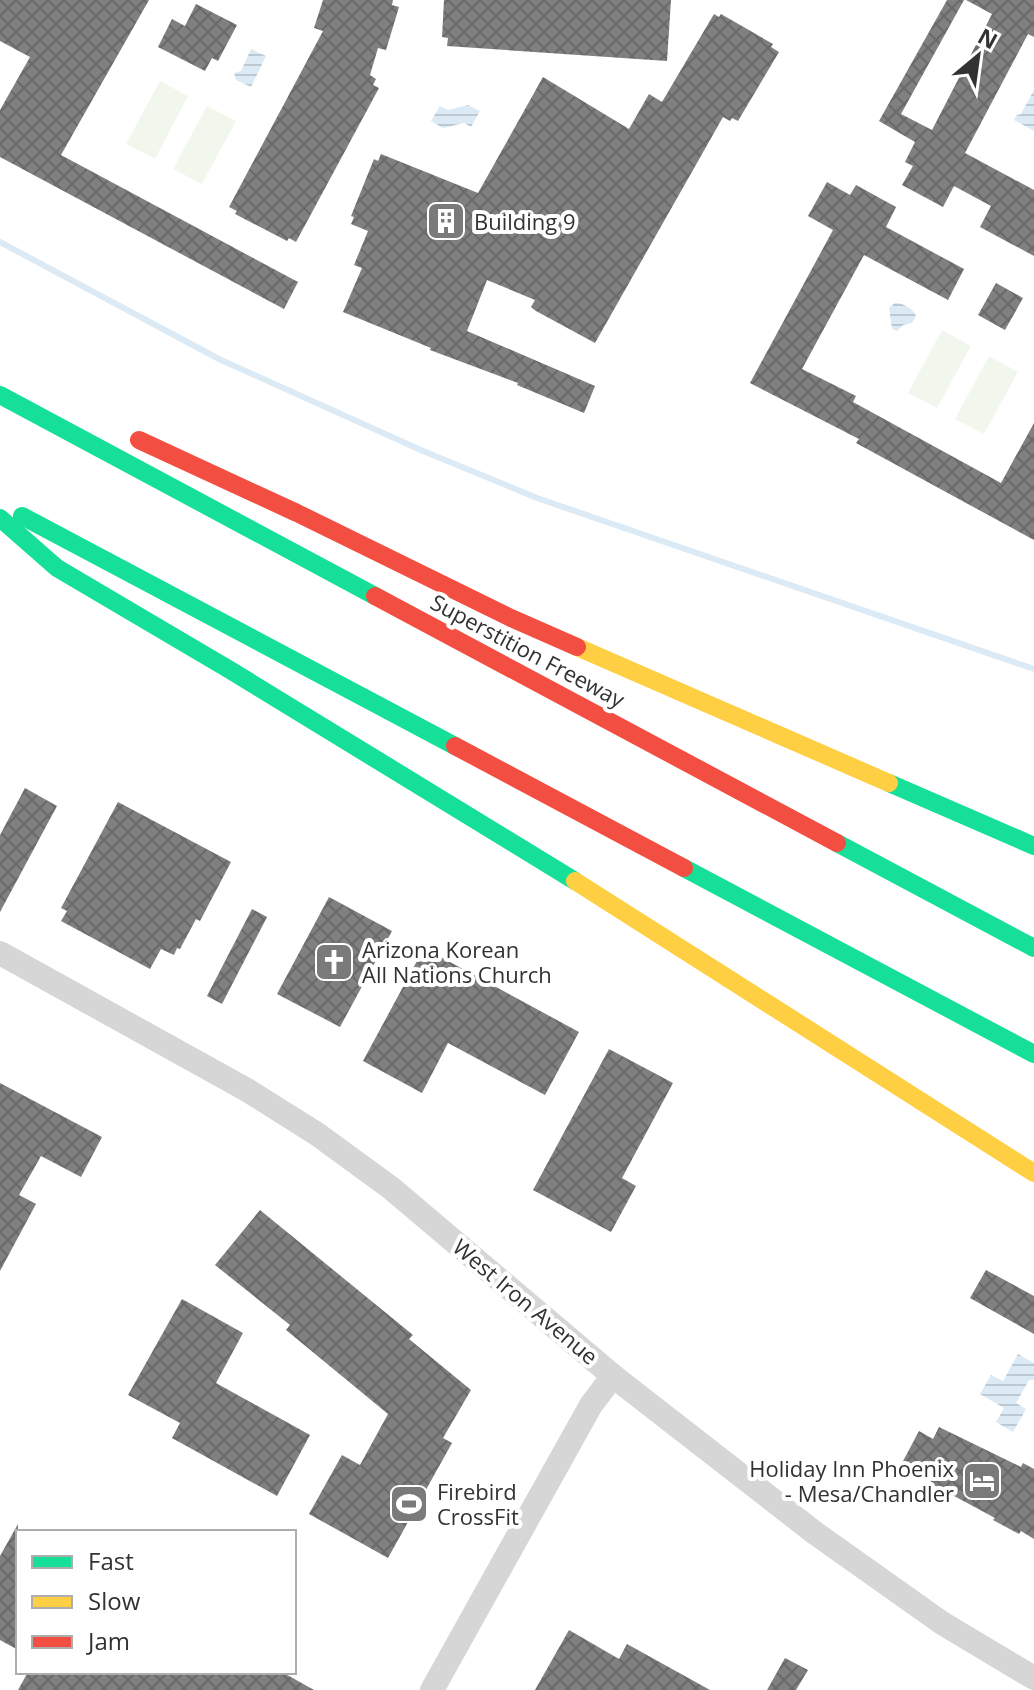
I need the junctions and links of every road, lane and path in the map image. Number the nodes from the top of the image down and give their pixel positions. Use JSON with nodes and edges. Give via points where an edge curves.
{"nodes":[{"id":1,"x":0,"y":395,"type":"edge"},
{"id":2,"x":127,"y":434,"type":"dead end"},
{"id":3,"x":0,"y":504,"type":"edge"},
{"id":4,"x":0,"y":518,"type":"edge"},
{"id":5,"x":1034,"y":846,"type":"edge"},
{"id":6,"x":1034,"y":948,"type":"edge"},
{"id":7,"x":0,"y":953,"type":"edge"},
{"id":8,"x":1034,"y":1054,"type":"edge"},
{"id":9,"x":1034,"y":1173,"type":"edge"},
{"id":10,"x":613,"y":1376,"type":"junction"},
{"id":11,"x":1034,"y":1678,"type":"edge"},
{"id":12,"x":432,"y":1690,"type":"edge"}],
"edges":[{"from":1,"to":6,"type":"highway","name":"Superstition Freeway"},
{"from":2,"to":5,"type":"highway","via":[[511,618]]},
{"from":3,"to":8,"type":"highway"},
{"from":4,"to":9,"type":"highway","via":[[57,568],[653,928]]},
{"from":7,"to":10,"type":"street","name":"West Iron Avenue","via":[[317,1134],[403,1197]]},
{"from":10,"to":11,"type":"street","name":"West Iron Avenue","via":[[900,1594]]},
{"from":10,"to":12,"type":"street","via":[[591,1405]]}]}
